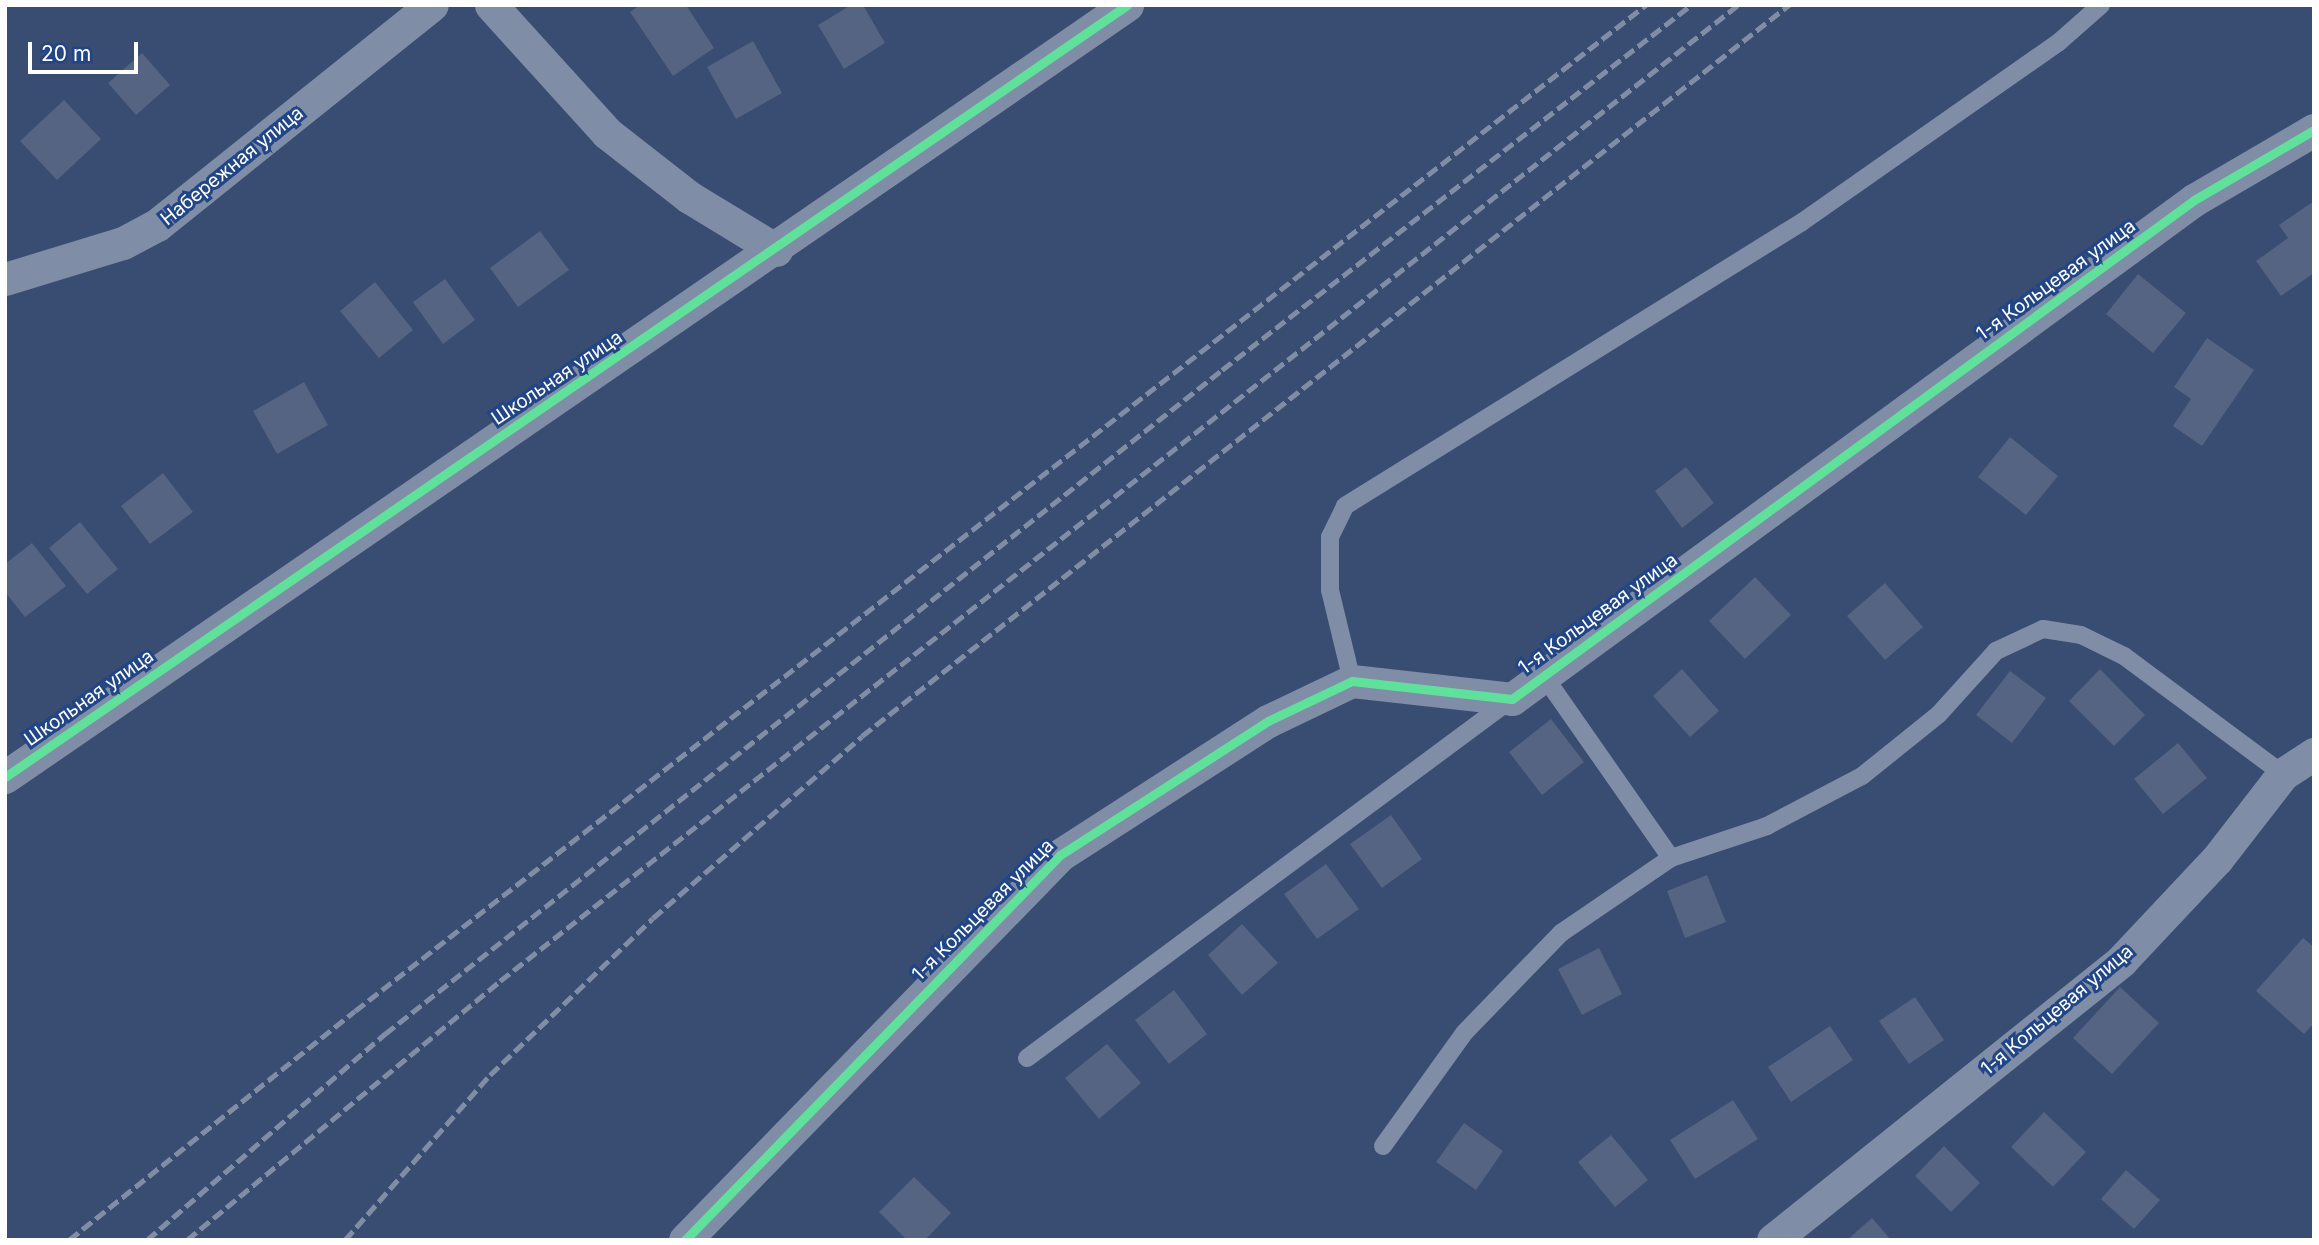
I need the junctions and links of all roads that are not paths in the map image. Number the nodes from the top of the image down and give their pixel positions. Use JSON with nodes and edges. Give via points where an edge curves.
{"nodes":[{"id":1,"x":432,"y":5,"type":"edge"},
{"id":2,"x":491,"y":5,"type":"edge"},
{"id":3,"x":1127,"y":5,"type":"edge"},
{"id":4,"x":2101,"y":5,"type":"edge"},
{"id":5,"x":2314,"y":130,"type":"edge"},
{"id":6,"x":776,"y":250,"type":"junction"},
{"id":7,"x":5,"y":279,"type":"edge"},
{"id":8,"x":1544,"y":676,"type":"junction"},
{"id":9,"x":1352,"y":681,"type":"junction"},
{"id":10,"x":1512,"y":699,"type":"junction"},
{"id":11,"x":2314,"y":754,"type":"edge"},
{"id":12,"x":2283,"y":774,"type":"junction"},
{"id":13,"x":5,"y":777,"type":"edge"},
{"id":14,"x":1671,"y":858,"type":"junction"},
{"id":15,"x":1027,"y":1058,"type":"dead end"},
{"id":16,"x":1383,"y":1146,"type":"dead end"},
{"id":17,"x":685,"y":1240,"type":"edge"},
{"id":18,"x":1773,"y":1240,"type":"edge"}],
"edges":[{"from":1,"to":7,"type":"street","name":"Набережная улица","via":[[157,225],[122,243]]},
{"from":2,"to":6,"type":"street","via":[[607,133],[689,197]]},
{"from":3,"to":6,"type":"street","name":"Школьная улица"},
{"from":4,"to":9,"type":"lane","via":[[2059,42],[1802,222],[1345,506],[1330,537],[1330,590]]},
{"from":5,"to":8,"type":"street","name":"1-я Кольцевая улица","via":[[2194,200]]},
{"from":6,"to":13,"type":"street","name":"Школьная улица"},
{"from":8,"to":10,"type":"street","name":"1-я Кольцевая улица"},
{"from":8,"to":14,"type":"lane"},
{"from":9,"to":10,"type":"street","name":"1-я Кольцевая улица"},
{"from":9,"to":17,"type":"street","name":"1-я Кольцевая улица","via":[[1269,721],[1060,855]]},
{"from":10,"to":15,"type":"lane"},
{"from":11,"to":12,"type":"street","name":"1-я Кольцевая улица"},
{"from":12,"to":14,"type":"lane","via":[[2124,656],[2081,635],[2043,629],[1996,651],[1939,714],[1862,776],[1767,826]]},
{"from":12,"to":18,"type":"street","name":"1-я Кольцевая улица","via":[[2217,859],[2122,960]]},
{"from":14,"to":16,"type":"lane","via":[[1561,933],[1465,1032]]}]}
